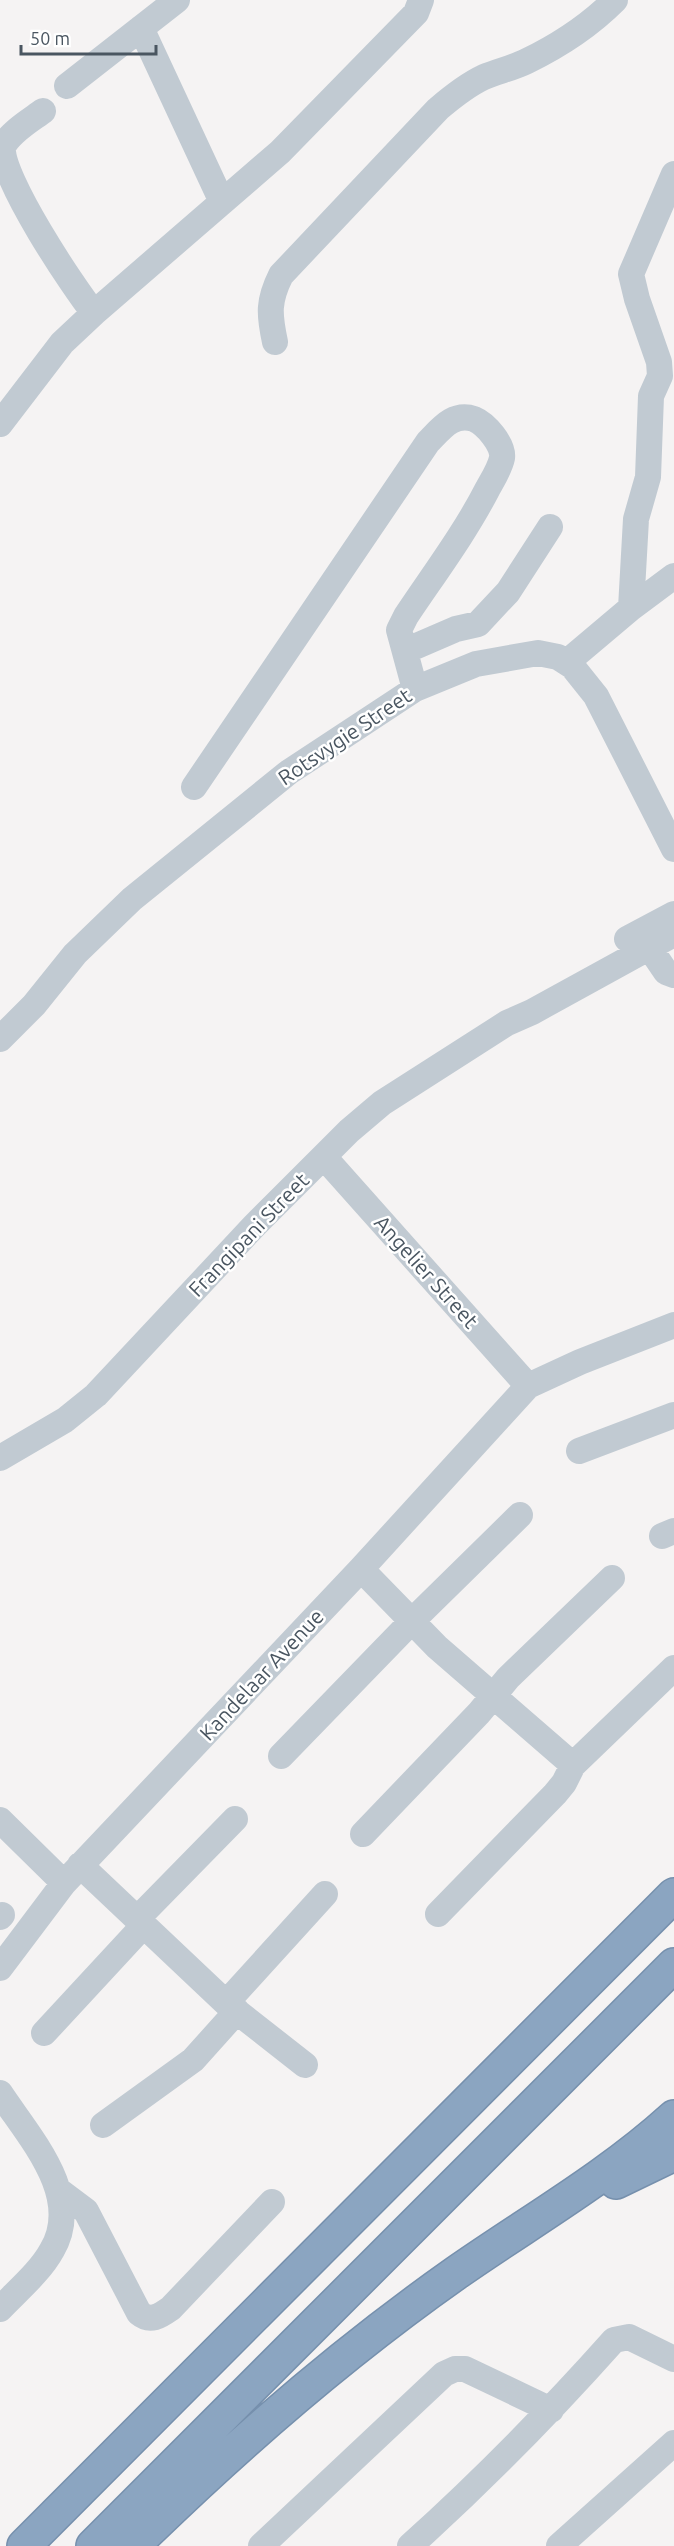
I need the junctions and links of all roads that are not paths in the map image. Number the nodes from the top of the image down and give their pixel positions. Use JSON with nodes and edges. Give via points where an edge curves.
{"nodes":[{"id":1,"x":177,"y":0,"type":"edge"},
{"id":2,"x":422,"y":0,"type":"edge"},
{"id":3,"x":615,"y":0,"type":"edge"},
{"id":4,"x":141,"y":28,"type":"junction"},
{"id":5,"x":67,"y":86,"type":"dead end"},
{"id":6,"x":43,"y":111,"type":"dead end"},
{"id":7,"x":674,"y":174,"type":"edge"},
{"id":8,"x":222,"y":202,"type":"junction"},
{"id":9,"x":94,"y":313,"type":"junction"},
{"id":10,"x":275,"y":342,"type":"dead end"},
{"id":11,"x":0,"y":424,"type":"edge"},
{"id":12,"x":550,"y":527,"type":"dead end"},
{"id":13,"x":674,"y":576,"type":"edge"},
{"id":14,"x":631,"y":608,"type":"junction"},
{"id":15,"x":405,"y":651,"type":"junction"},
{"id":16,"x":567,"y":662,"type":"junction"},
{"id":17,"x":415,"y":689,"type":"junction"},
{"id":18,"x":194,"y":787,"type":"dead end"},
{"id":19,"x":673,"y":845,"type":"edge"},
{"id":20,"x":674,"y":914,"type":"edge"},
{"id":21,"x":674,"y":934,"type":"edge"},
{"id":22,"x":649,"y":947,"type":"junction"},
{"id":23,"x":674,"y":975,"type":"edge"},
{"id":24,"x":507,"y":1023,"type":"junction"},
{"id":25,"x":0,"y":1039,"type":"edge"},
{"id":26,"x":324,"y":1157,"type":"junction"},
{"id":27,"x":674,"y":1326,"type":"edge"},
{"id":28,"x":528,"y":1386,"type":"junction"},
{"id":29,"x":674,"y":1415,"type":"edge"},
{"id":30,"x":579,"y":1451,"type":"dead end"},
{"id":31,"x":0,"y":1458,"type":"edge"},
{"id":32,"x":520,"y":1515,"type":"dead end"},
{"id":33,"x":361,"y":1569,"type":"junction"},
{"id":34,"x":612,"y":1578,"type":"dead end"},
{"id":35,"x":412,"y":1621,"type":"junction"},
{"id":36,"x":674,"y":1668,"type":"edge"},
{"id":37,"x":494,"y":1696,"type":"junction"},
{"id":38,"x":281,"y":1756,"type":"dead end"},
{"id":39,"x":573,"y":1765,"type":"junction"},
{"id":40,"x":235,"y":1819,"type":"dead end"},
{"id":41,"x":0,"y":1820,"type":"edge"},
{"id":42,"x":363,"y":1834,"type":"dead end"},
{"id":43,"x":72,"y":1874,"type":"junction"},
{"id":44,"x":325,"y":1894,"type":"dead end"},
{"id":45,"x":674,"y":1895,"type":"edge"},
{"id":46,"x":438,"y":1914,"type":"dead end"},
{"id":47,"x":140,"y":1922,"type":"junction"},
{"id":48,"x":674,"y":1965,"type":"edge"},
{"id":49,"x":0,"y":1968,"type":"edge"},
{"id":50,"x":231,"y":2007,"type":"junction"},
{"id":51,"x":44,"y":2033,"type":"dead end"},
{"id":52,"x":305,"y":2065,"type":"dead end"},
{"id":53,"x":0,"y":2093,"type":"edge"},
{"id":54,"x":674,"y":2117,"type":"edge"},
{"id":55,"x":103,"y":2125,"type":"dead end"},
{"id":56,"x":674,"y":2154,"type":"edge"},
{"id":57,"x":58,"y":2190,"type":"junction"},
{"id":58,"x":272,"y":2202,"type":"dead end"},
{"id":59,"x":518,"y":2232,"type":"junction"},
{"id":60,"x":0,"y":2309,"type":"edge"},
{"id":61,"x":673,"y":2356,"type":"edge"},
{"id":62,"x":552,"y":2410,"type":"junction"},
{"id":63,"x":674,"y":2443,"type":"edge"},
{"id":64,"x":24,"y":2546,"type":"edge"},
{"id":65,"x":93,"y":2546,"type":"edge"},
{"id":66,"x":133,"y":2546,"type":"edge"},
{"id":67,"x":261,"y":2546,"type":"edge"},
{"id":68,"x":410,"y":2546,"type":"edge"},
{"id":69,"x":559,"y":2546,"type":"edge"}],
"edges":[{"from":1,"to":4,"type":"street"},
{"from":2,"to":8,"type":"street","via":[[416,13],[314,119]]},
{"from":3,"to":10,"type":"street","via":[[592,23],[559,45],[482,78],[438,109],[281,275],[271,295]]},
{"from":4,"to":5,"type":"street"},
{"from":4,"to":8,"type":"street"},
{"from":6,"to":9,"type":"street","via":[[10,137],[3,148],[2,168],[25,216]]},
{"from":7,"to":14,"type":"street","via":[[631,274],[660,376],[651,396],[648,477],[636,519]]},
{"from":8,"to":9,"type":"street"},
{"from":9,"to":11,"type":"street","via":[[47,361]]},
{"from":12,"to":15,"type":"street","via":[[508,592],[478,624]]},
{"from":13,"to":14,"type":"street"},
{"from":14,"to":16,"type":"street"},
{"from":15,"to":17,"type":"street"},
{"from":15,"to":18,"type":"street","via":[[399,630],[406,616],[478,508],[502,458],[501,447],[475,419],[456,417],[428,442]]},
{"from":16,"to":17,"type":"street","name":"Rotsvygie Street","via":[[538,653],[517,656],[476,664]]},
{"from":16,"to":19,"type":"street","name":"Rotsvygie Street","via":[[596,696]]},
{"from":17,"to":25,"type":"street","name":"Rotsvygie Street","via":[[289,772],[132,899],[75,954]]},
{"from":20,"to":24,"type":"street","name":"Frangipani Street","via":[[568,973]]},
{"from":21,"to":22,"type":"street","name":"Frangipani Street"},
{"from":22,"to":23,"type":"street","via":[[666,972]]},
{"from":22,"to":24,"type":"street","name":"Frangipani Street"},
{"from":24,"to":26,"type":"street","name":"Frangipani Street","via":[[390,1097]]},
{"from":26,"to":28,"type":"street","name":"Angelier Street"},
{"from":26,"to":31,"type":"street","name":"Frangipani Street","via":[[96,1395],[65,1420]]},
{"from":27,"to":28,"type":"street"},
{"from":28,"to":33,"type":"street","name":"Kandelaar Avenue"},
{"from":29,"to":30,"type":"street"},
{"from":32,"to":35,"type":"street"},
{"from":33,"to":35,"type":"street"},
{"from":33,"to":43,"type":"street","name":"Kandelaar Avenue"},
{"from":34,"to":37,"type":"street"},
{"from":35,"to":37,"type":"street"},
{"from":35,"to":38,"type":"street"},
{"from":36,"to":39,"type":"street"},
{"from":37,"to":39,"type":"street"},
{"from":37,"to":42,"type":"street"},
{"from":39,"to":46,"type":"street","via":[[555,1794]]},
{"from":40,"to":47,"type":"street"},
{"from":41,"to":43,"type":"street"},
{"from":43,"to":47,"type":"street"},
{"from":43,"to":49,"type":"street","name":"Kandelaar Avenue"},
{"from":44,"to":50,"type":"street"},
{"from":45,"to":64,"type":"highway"},
{"from":47,"to":50,"type":"street"},
{"from":47,"to":51,"type":"street"},
{"from":48,"to":65,"type":"highway"},
{"from":50,"to":52,"type":"street"},
{"from":50,"to":55,"type":"street","via":[[193,2060]]},
{"from":53,"to":57,"type":"street","via":[[38,2149]]},
{"from":54,"to":59,"type":"highway","via":[[632,2152]]},
{"from":56,"to":59,"type":"highway"},
{"from":57,"to":58,"type":"street","via":[[86,2211],[145,2318],[171,2308]]},
{"from":57,"to":60,"type":"street","via":[[63,2219],[59,2238],[51,2253]]},
{"from":59,"to":66,"type":"highway","via":[[381,2328],[208,2475]]},
{"from":61,"to":62,"type":"street","via":[[629,2337],[614,2340]]},
{"from":62,"to":67,"type":"street","via":[[465,2369],[444,2374]]},
{"from":62,"to":68,"type":"street"},
{"from":63,"to":69,"type":"street"}]}
